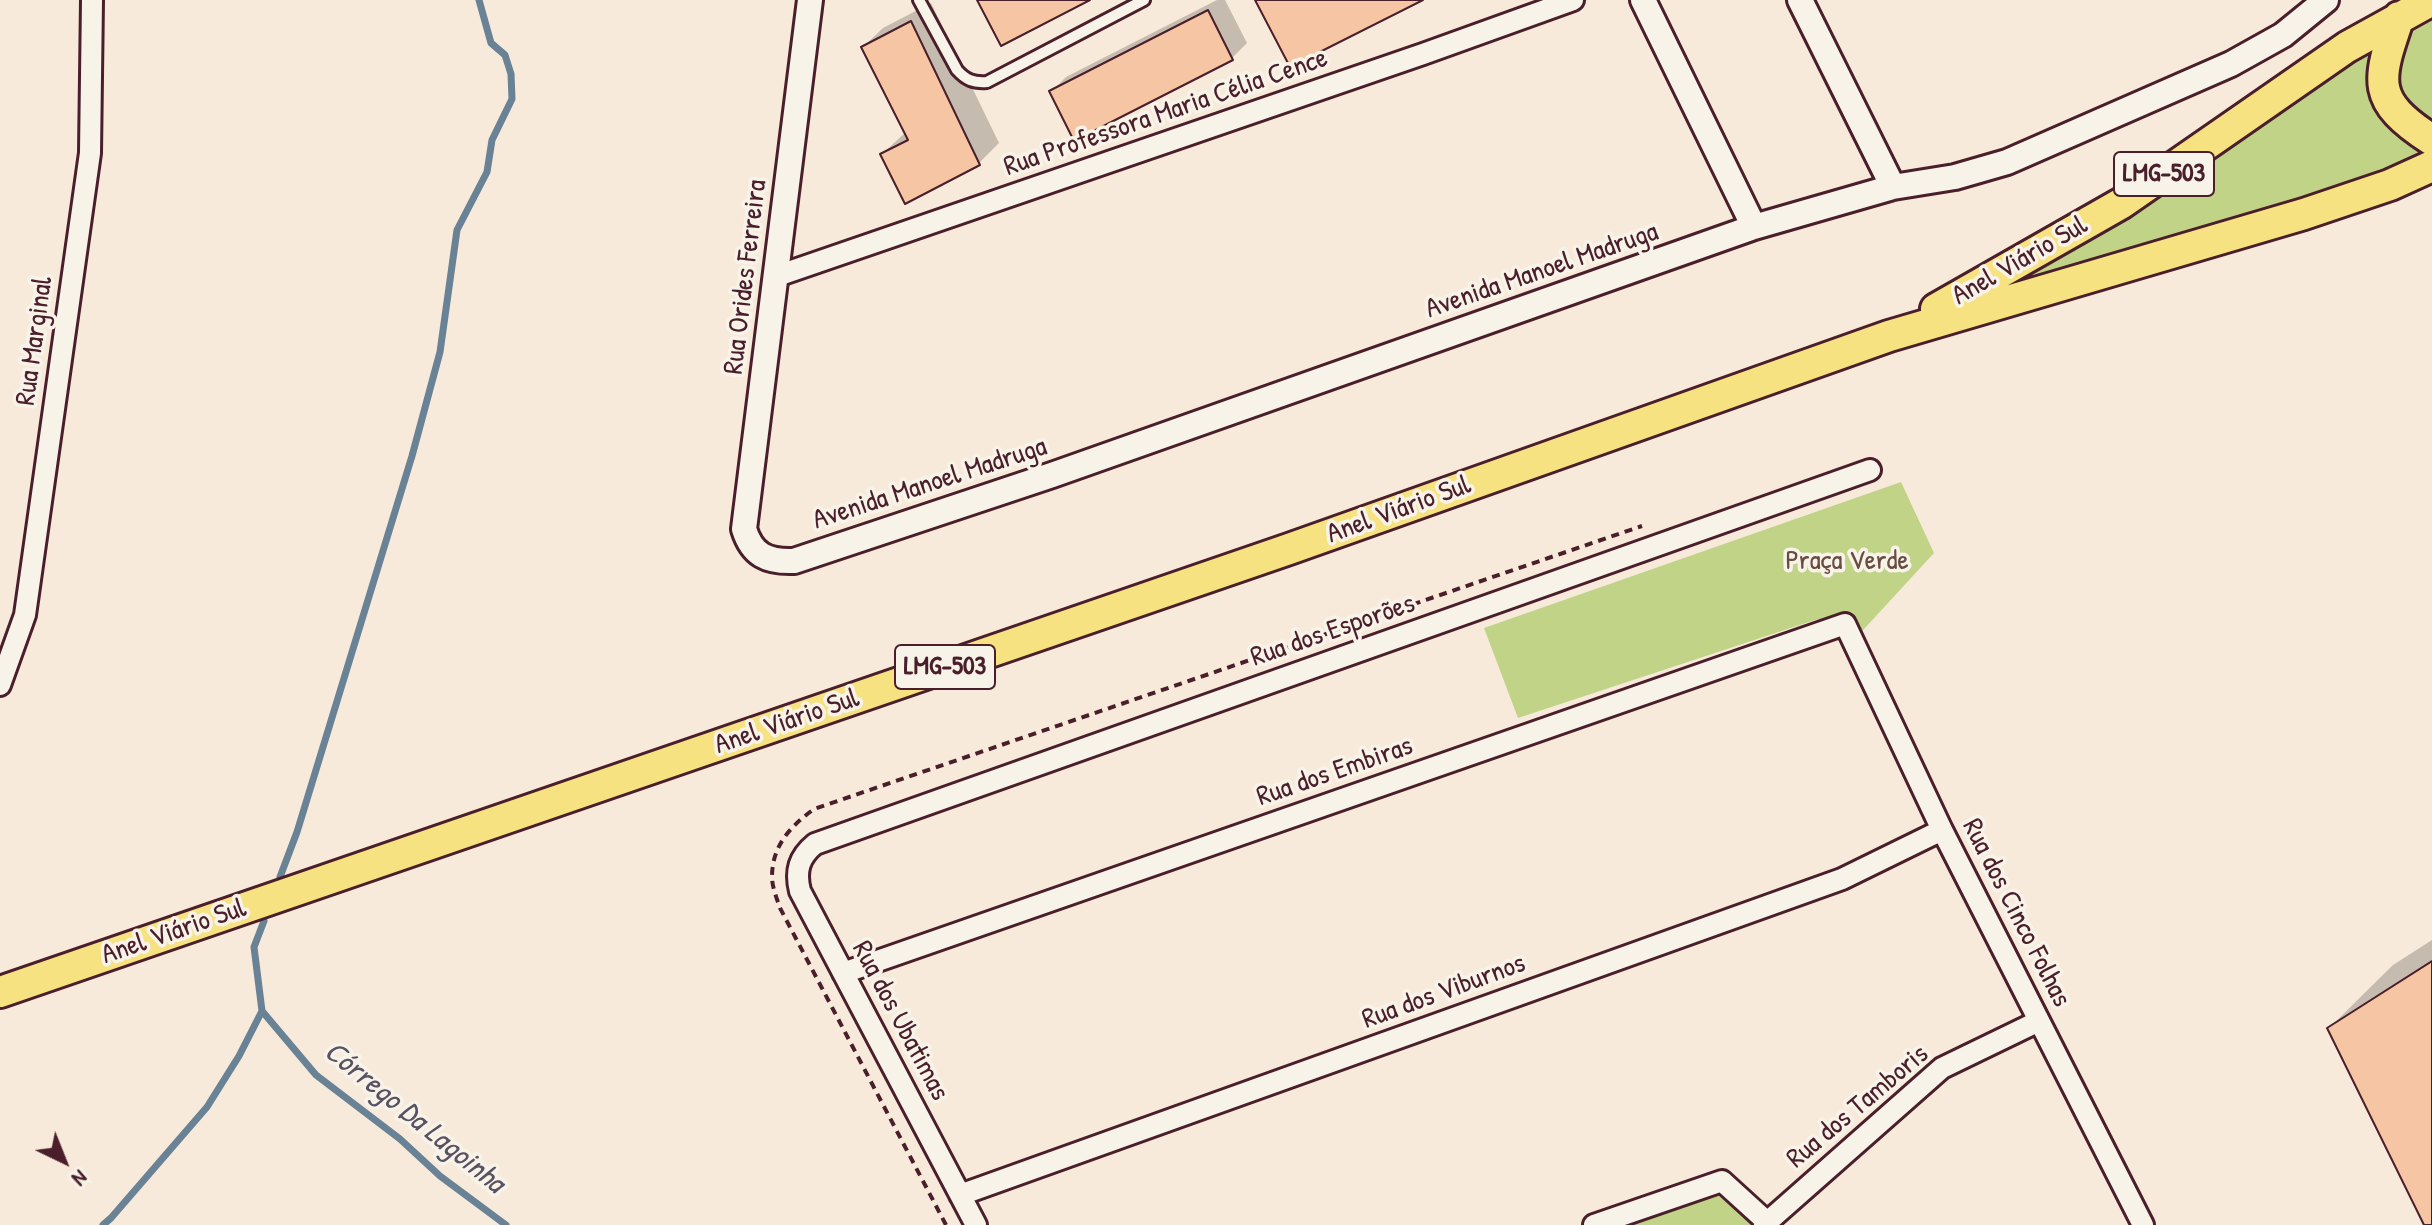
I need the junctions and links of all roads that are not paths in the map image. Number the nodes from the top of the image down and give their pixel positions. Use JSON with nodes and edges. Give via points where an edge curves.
{"nodes":[{"id":1,"x":92,"y":0,"type":"edge"},
{"id":2,"x":810,"y":0,"type":"edge"},
{"id":3,"x":919,"y":0,"type":"edge"},
{"id":4,"x":1144,"y":0,"type":"edge"},
{"id":5,"x":1573,"y":0,"type":"edge"},
{"id":6,"x":1643,"y":0,"type":"edge"},
{"id":7,"x":1800,"y":0,"type":"edge"},
{"id":8,"x":2326,"y":0,"type":"edge"},
{"id":9,"x":2432,"y":0,"type":"edge"},
{"id":10,"x":2399,"y":17,"type":"junction"},
{"id":11,"x":2432,"y":140,"type":"edge"},
{"id":12,"x":2432,"y":166,"type":"edge"},
{"id":13,"x":1893,"y":187,"type":"junction"},
{"id":14,"x":1754,"y":227,"type":"junction"},
{"id":15,"x":777,"y":276,"type":"junction"},
{"id":16,"x":1889,"y":336,"type":"junction"},
{"id":17,"x":1870,"y":470,"type":"dead end"},
{"id":18,"x":761,"y":555,"type":"joint"},
{"id":19,"x":1845,"y":624,"type":"joint"},
{"id":20,"x":0,"y":685,"type":"edge"},
{"id":21,"x":1942,"y":830,"type":"junction"},
{"id":22,"x":815,"y":844,"type":"joint"},
{"id":23,"x":843,"y":973,"type":"junction"},
{"id":24,"x":0,"y":992,"type":"edge"},
{"id":25,"x":2039,"y":1021,"type":"junction"},
{"id":26,"x":960,"y":1195,"type":"junction"},
{"id":27,"x":1766,"y":1224,"type":"edge"},
{"id":28,"x":976,"y":1225,"type":"edge"},
{"id":29,"x":1594,"y":1225,"type":"edge"},
{"id":30,"x":2143,"y":1225,"type":"edge"}],
"edges":[{"from":1,"to":20,"type":"street","name":"Rua Marginal","via":[[90,153],[25,615]]},
{"from":2,"to":15,"type":"street","name":"Rua Orides Ferreira"},
{"from":3,"to":4,"type":"lane","via":[[957,70],[975,83],[987,82]]},
{"from":5,"to":15,"type":"street","name":"Rua Professora Maria Célia Cence"},
{"from":6,"to":14,"type":"street"},
{"from":7,"to":13,"type":"street"},
{"from":8,"to":13,"type":"street","name":"Avenida Manoel Madruga","via":[[2283,35],[2231,64],[2021,156],[1955,177]]},
{"from":9,"to":10,"type":"main road","name":"Anel Viário Sul","number":"LMG-503"},
{"from":10,"to":11,"type":"main road","via":[[2382,82],[2398,115]]},
{"from":10,"to":16,"type":"main road","name":"Anel Viário Sul","number":"LMG-503","via":[[2347,47],[2122,203]]},
{"from":12,"to":16,"type":"main road","name":"Anel Viário Sul","number":"LMG-503","via":[[2304,214]]},
{"from":13,"to":14,"type":"street","name":"Avenida Manoel Madruga"},
{"from":14,"to":18,"type":"street","name":"Avenida Manoel Madruga","via":[[794,561]]},
{"from":15,"to":18,"type":"street","name":"Rua Orides Ferreira","via":[[744,529],[749,544]]},
{"from":16,"to":24,"type":"main road","name":"Anel Viário Sul","number":"LMG-503","via":[[1289,549]]},
{"from":17,"to":22,"type":"street","name":"Rua dos Esporões"},
{"from":19,"to":21,"type":"street","name":"Rua dos Cinco Folhas"},
{"from":19,"to":23,"type":"street","name":"Rua dos Embiras"},
{"from":21,"to":25,"type":"street","name":"Rua dos Cinco Folhas"},
{"from":21,"to":26,"type":"street","name":"Rua dos Viburnos","via":[[1842,879]]},
{"from":22,"to":23,"type":"street","name":"Rua dos Ubatimas","via":[[805,852],[797,877],[800,891]]},
{"from":23,"to":26,"type":"street","name":"Rua dos Ubatimas"},
{"from":25,"to":27,"type":"street","name":"Rua dos Tamboris","via":[[1942,1068]]},
{"from":25,"to":30,"type":"street","name":"Rua dos Cinco Folhas"},
{"from":26,"to":28,"type":"street","name":"Rua dos Ubatimas"},
{"from":27,"to":29,"type":"street","via":[[1722,1181]]}]}
